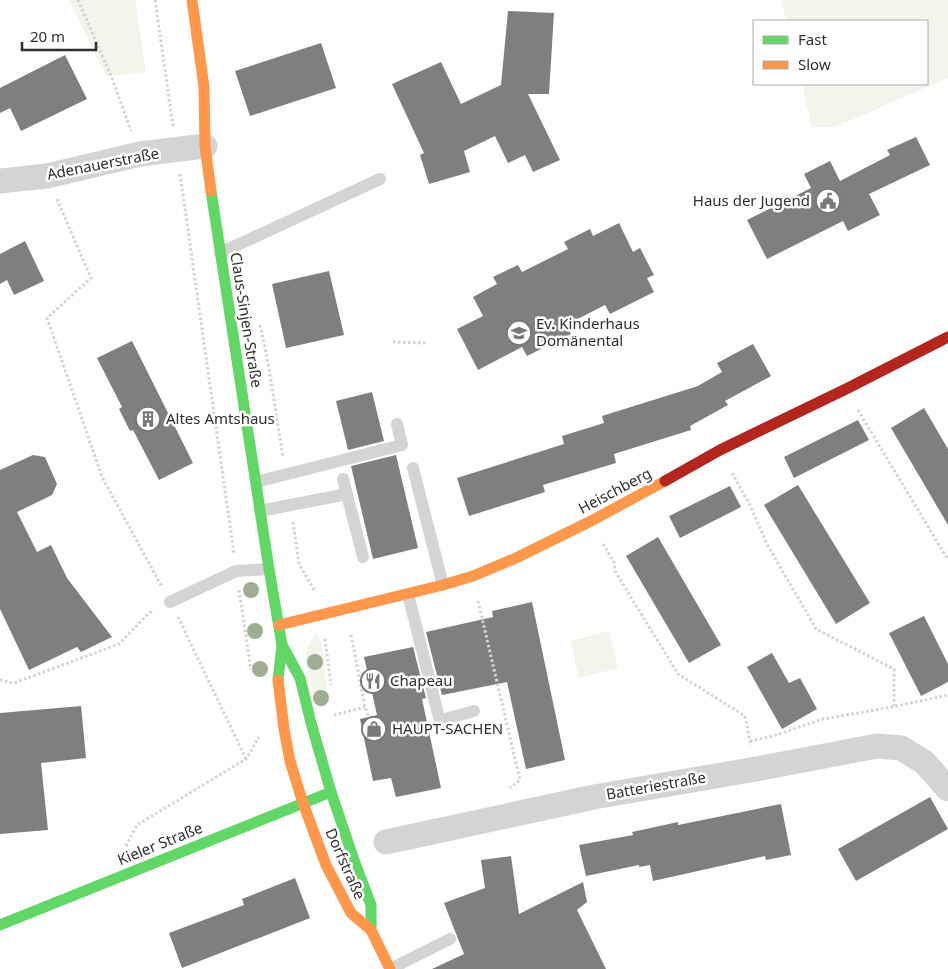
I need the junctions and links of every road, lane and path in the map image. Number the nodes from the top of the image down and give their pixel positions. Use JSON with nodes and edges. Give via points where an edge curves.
{"nodes":[{"id":1,"x":78,"y":0,"type":"edge"},
{"id":2,"x":156,"y":0,"type":"edge"},
{"id":3,"x":192,"y":0,"type":"edge"},
{"id":4,"x":194,"y":108,"type":"dead end"},
{"id":5,"x":205,"y":146,"type":"junction"},
{"id":6,"x":176,"y":150,"type":"junction"},
{"id":7,"x":140,"y":154,"type":"junction"},
{"id":8,"x":47,"y":176,"type":"junction"},
{"id":9,"x":380,"y":179,"type":"dead end"},
{"id":10,"x":0,"y":181,"type":"edge"},
{"id":11,"x":220,"y":253,"type":"junction"},
{"id":12,"x":259,"y":317,"type":"dead end"},
{"id":13,"x":948,"y":337,"type":"edge"},
{"id":14,"x":393,"y":342,"type":"dead end"},
{"id":15,"x":426,"y":342,"type":"dead end"},
{"id":16,"x":846,"y":389,"type":"junction"},
{"id":17,"x":397,"y":424,"type":"dead end"},
{"id":18,"x":720,"y":450,"type":"junction"},
{"id":19,"x":413,"y":468,"type":"dead end"},
{"id":20,"x":286,"y":474,"type":"junction"},
{"id":21,"x":343,"y":479,"type":"dead end"},
{"id":22,"x":256,"y":482,"type":"junction"},
{"id":23,"x":347,"y":494,"type":"junction"},
{"id":24,"x":290,"y":505,"type":"junction"},
{"id":25,"x":260,"y":511,"type":"junction"},
{"id":26,"x":605,"y":547,"type":"dead end"},
{"id":27,"x":362,"y":557,"type":"dead end"},
{"id":28,"x":948,"y":560,"type":"edge"},
{"id":29,"x":269,"y":569,"type":"junction"},
{"id":30,"x":236,"y":571,"type":"junction"},
{"id":31,"x":444,"y":585,"type":"junction"},
{"id":32,"x":408,"y":594,"type":"junction"},
{"id":33,"x":170,"y":602,"type":"junction"},
{"id":34,"x":346,"y":610,"type":"junction"},
{"id":35,"x":322,"y":615,"type":"junction"},
{"id":36,"x":482,"y":618,"type":"dead end"},
{"id":37,"x":278,"y":624,"type":"junction"},
{"id":38,"x":282,"y":645,"type":"junction"},
{"id":39,"x":252,"y":676,"type":"dead end"},
{"id":40,"x":0,"y":680,"type":"edge"},
{"id":41,"x":331,"y":688,"type":"dead end"},
{"id":42,"x":948,"y":695,"type":"edge"},
{"id":43,"x":333,"y":706,"type":"dead end"},
{"id":44,"x":894,"y":706,"type":"junction"},
{"id":45,"x":365,"y":707,"type":"junction"},
{"id":46,"x":474,"y":711,"type":"dead end"},
{"id":47,"x":369,"y":717,"type":"dead end"},
{"id":48,"x":261,"y":734,"type":"dead end"},
{"id":49,"x":749,"y":734,"type":"dead end"},
{"id":50,"x":750,"y":740,"type":"dead end"},
{"id":51,"x":246,"y":759,"type":"junction"},
{"id":52,"x":510,"y":789,"type":"dead end"},
{"id":53,"x":948,"y":789,"type":"edge"},
{"id":54,"x":332,"y":792,"type":"junction"},
{"id":55,"x":303,"y":803,"type":"junction"},
{"id":56,"x":386,"y":842,"type":"dead end"},
{"id":57,"x":108,"y":881,"type":"junction"},
{"id":58,"x":0,"y":925,"type":"edge"},
{"id":59,"x":370,"y":930,"type":"junction"},
{"id":60,"x":450,"y":939,"type":"dead end"},
{"id":61,"x":390,"y":969,"type":"edge"}],
"edges":[{"from":1,"to":7,"type":"path"},
{"from":2,"to":6,"type":"path"},
{"from":3,"to":5,"type":"street","name":"Claus-Sinjen-Straße","via":[[204,87]]},
{"from":4,"to":5,"type":"street","name":"Claus-Sinjen-Straße"},
{"from":5,"to":6,"type":"street","name":"Adenauerstraße"},
{"from":5,"to":11,"type":"street","name":"Claus-Sinjen-Straße"},
{"from":6,"to":7,"type":"street","name":"Adenauerstraße"},
{"from":6,"to":30,"type":"path"},
{"from":7,"to":8,"type":"street","name":"Adenauerstraße"},
{"from":8,"to":10,"type":"street","name":"Adenauerstraße"},
{"from":8,"to":33,"type":"path","via":[[91,278],[47,318],[102,477]]},
{"from":9,"to":11,"type":"lane"},
{"from":11,"to":22,"type":"street","name":"Claus-Sinjen-Straße"},
{"from":12,"to":20,"type":"path"},
{"from":13,"to":16,"type":"street","name":"Heischberg"},
{"from":14,"to":15,"type":"path"},
{"from":16,"to":18,"type":"street","name":"Heischberg"},
{"from":16,"to":28,"type":"path"},
{"from":17,"to":20,"type":"lane","via":[[402,445]]},
{"from":18,"to":31,"type":"street","name":"Heischberg","via":[[559,537],[473,576]]},
{"from":18,"to":44,"type":"path","via":[[767,544],[816,629],[894,669]]},
{"from":19,"to":31,"type":"lane"},
{"from":20,"to":22,"type":"lane"},
{"from":21,"to":23,"type":"lane"},
{"from":22,"to":25,"type":"street","name":"Claus-Sinjen-Straße"},
{"from":23,"to":24,"type":"lane"},
{"from":23,"to":27,"type":"lane"},
{"from":24,"to":25,"type":"lane"},
{"from":24,"to":35,"type":"path","via":[[299,564],[318,596]]},
{"from":25,"to":29,"type":"street","name":"Claus-Sinjen-Straße"},
{"from":26,"to":49,"type":"path","via":[[614,562],[615,571],[678,674],[745,716]]},
{"from":29,"to":30,"type":"lane"},
{"from":29,"to":37,"type":"street","name":"Claus-Sinjen-Straße"},
{"from":30,"to":33,"type":"lane"},
{"from":30,"to":39,"type":"path"},
{"from":31,"to":32,"type":"street","name":"Heischberg"},
{"from":32,"to":34,"type":"street","name":"Heischberg"},
{"from":32,"to":46,"type":"lane","via":[[439,718],[442,720]]},
{"from":33,"to":40,"type":"path","via":[[149,613],[119,644],[14,683]]},
{"from":33,"to":51,"type":"path"},
{"from":34,"to":35,"type":"street","name":"Heischberg"},
{"from":34,"to":45,"type":"path"},
{"from":35,"to":37,"type":"street","name":"Heischberg"},
{"from":35,"to":41,"type":"path"},
{"from":36,"to":52,"type":"path","via":[[520,780]]},
{"from":37,"to":38,"type":"street","name":"Claus-Sinjen-Straße"},
{"from":38,"to":54,"type":"street","name":"Claus-Sinjen-Straße","via":[[300,678]]},
{"from":38,"to":55,"type":"street","name":"Claus-Sinjen-Straße","via":[[278,684],[290,761]]},
{"from":42,"to":44,"type":"path"},
{"from":43,"to":45,"type":"path","via":[[334,715]]},
{"from":44,"to":50,"type":"path","via":[[823,718],[773,736]]},
{"from":45,"to":47,"type":"path"},
{"from":48,"to":51,"type":"path"},
{"from":51,"to":57,"type":"path","via":[[137,825]]},
{"from":53,"to":56,"type":"street","name":"Batteriestraße","via":[[924,762],[901,748],[877,746],[594,797]]},
{"from":54,"to":55,"type":"street","name":"Kieler Straße"},
{"from":54,"to":59,"type":"street","name":"Dorfstraße","via":[[371,905]]},
{"from":55,"to":57,"type":"street","name":"Kieler Straße"},
{"from":55,"to":59,"type":"street","name":"Dorfstraße","via":[[326,864],[351,913]]},
{"from":57,"to":58,"type":"street","name":"Kieler Straße"},
{"from":59,"to":61,"type":"street","name":"Dorfstraße"},
{"from":60,"to":61,"type":"lane"}]}
